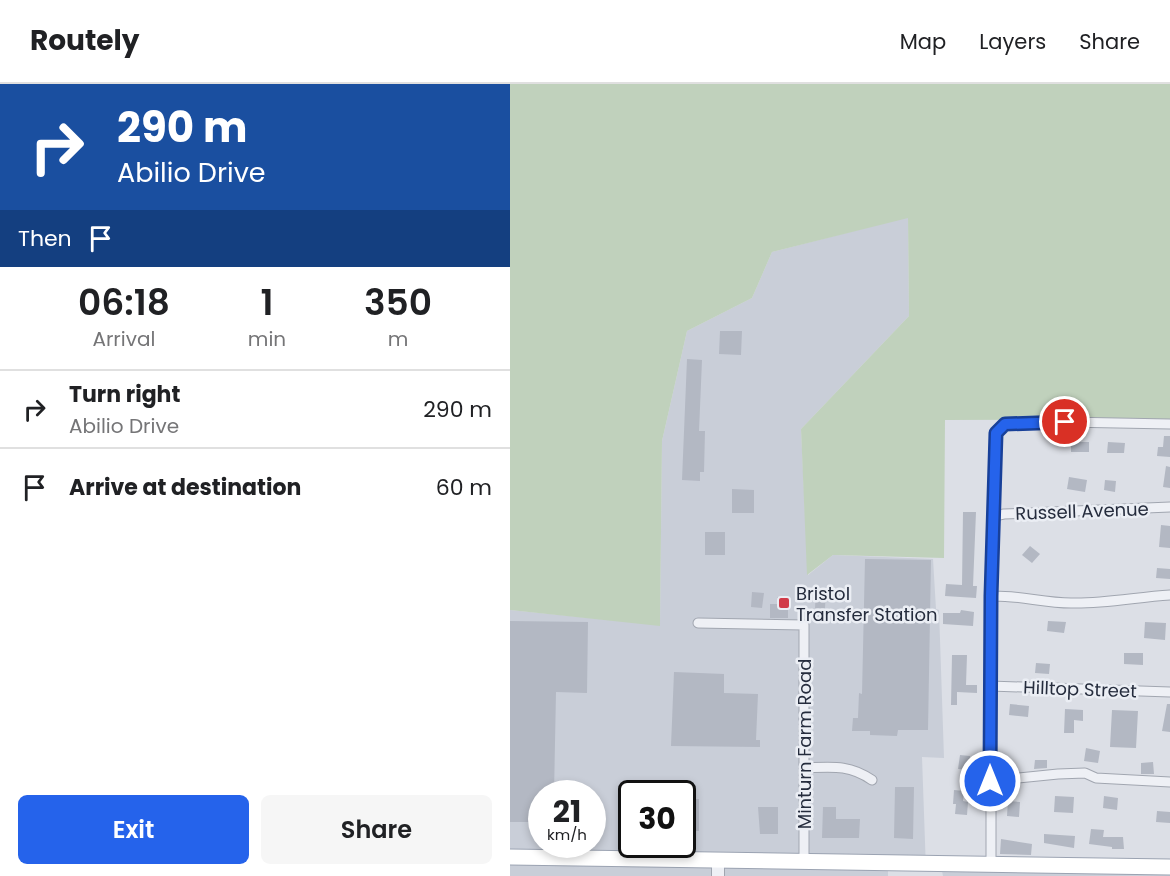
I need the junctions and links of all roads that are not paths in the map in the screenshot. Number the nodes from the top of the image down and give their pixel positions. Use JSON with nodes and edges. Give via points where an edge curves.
{"nodes":[{"id":1,"x":1170,"y":424,"type":"edge"},
{"id":2,"x":1170,"y":507,"type":"edge"},
{"id":3,"x":994,"y":516,"type":"junction"},
{"id":4,"x":1170,"y":595,"type":"edge"},
{"id":5,"x":991,"y":596,"type":"junction"},
{"id":6,"x":698,"y":622,"type":"dead end"},
{"id":7,"x":990,"y":686,"type":"junction"},
{"id":8,"x":1170,"y":692,"type":"edge"},
{"id":9,"x":804,"y":768,"type":"junction"},
{"id":10,"x":872,"y":780,"type":"dead end"},
{"id":11,"x":990,"y":781,"type":"junction"},
{"id":12,"x":1170,"y":782,"type":"edge"},
{"id":13,"x":510,"y":857,"type":"edge"},
{"id":14,"x":804,"y":862,"type":"junction"},
{"id":15,"x":991,"y":865,"type":"junction"},
{"id":16,"x":718,"y":868,"type":"edge"},
{"id":17,"x":1161,"y":870,"type":"edge"}],
"edges":[{"from":1,"to":3,"type":"street","via":[[1005,424],[996,433]]},
{"from":2,"to":3,"type":"street","name":"Russell Avenue"},
{"from":3,"to":5,"type":"street"},
{"from":4,"to":5,"type":"street","via":[[1071,603]]},
{"from":5,"to":7,"type":"street"},
{"from":6,"to":9,"type":"street","name":"Minturn Farm Road","via":[[804,625]]},
{"from":7,"to":8,"type":"street","name":"Hilltop Street"},
{"from":7,"to":11,"type":"street"},
{"from":9,"to":10,"type":"street","via":[[839,767],[860,772]]},
{"from":9,"to":14,"type":"street","name":"Minturn Farm Road"},
{"from":11,"to":12,"type":"street","via":[[1085,773],[1096,778]]},
{"from":11,"to":15,"type":"street"},
{"from":13,"to":16,"type":"main road"},
{"from":14,"to":15,"type":"main road"},
{"from":14,"to":16,"type":"main road"},
{"from":15,"to":17,"type":"main road"}]}
